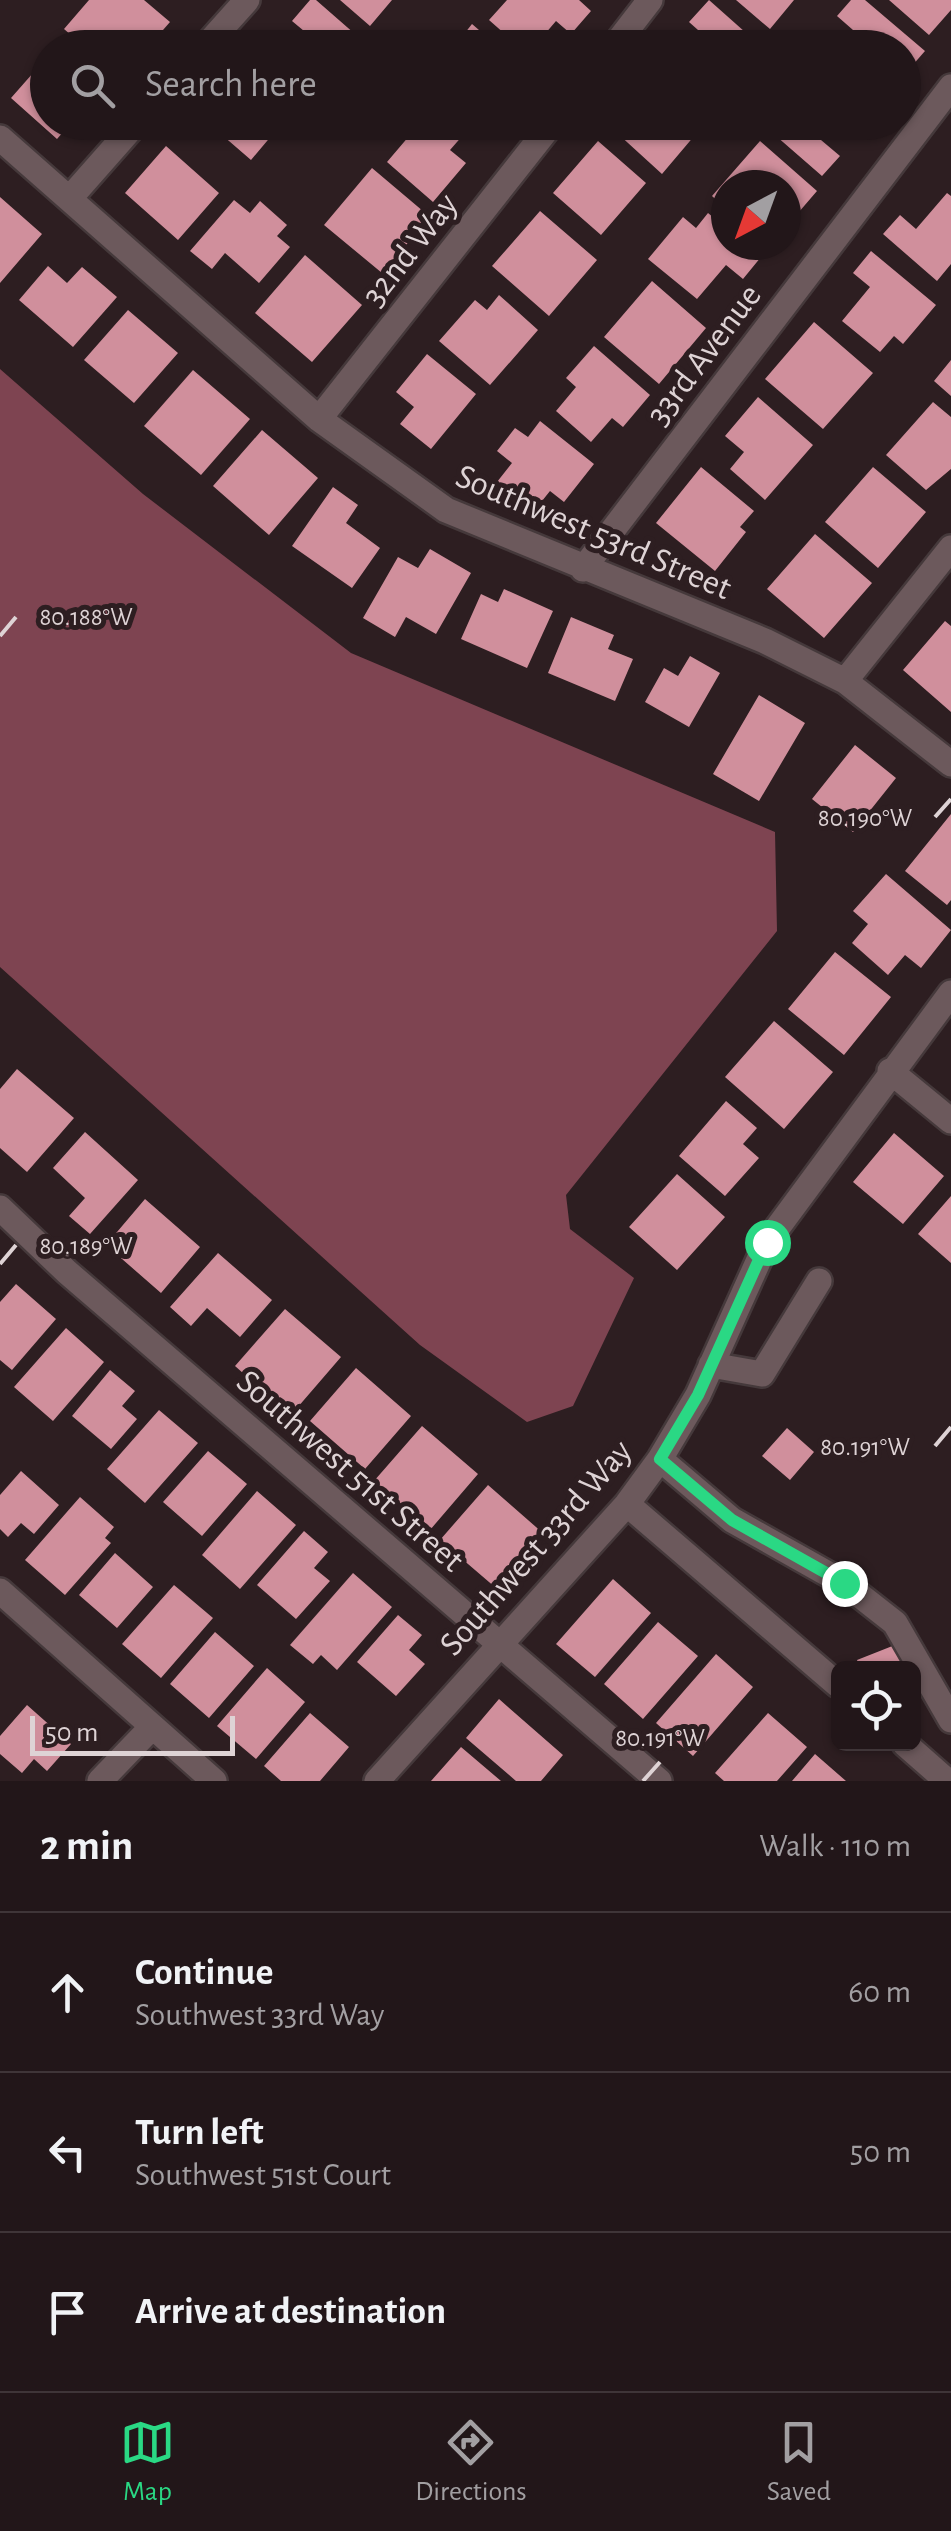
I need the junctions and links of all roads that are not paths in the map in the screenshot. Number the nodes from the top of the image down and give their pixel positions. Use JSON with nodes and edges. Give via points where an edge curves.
{"nodes":[{"id":1,"x":247,"y":0,"type":"edge"},
{"id":2,"x":650,"y":0,"type":"edge"},
{"id":3,"x":220,"y":30,"type":"edge"},
{"id":4,"x":627,"y":30,"type":"edge"},
{"id":5,"x":951,"y":87,"type":"edge"},
{"id":6,"x":921,"y":126,"type":"edge"},
{"id":7,"x":0,"y":138,"type":"edge"},
{"id":8,"x":121,"y":140,"type":"edge"},
{"id":9,"x":539,"y":140,"type":"edge"},
{"id":10,"x":910,"y":140,"type":"edge"},
{"id":11,"x":70,"y":198,"type":"junction"},
{"id":12,"x":319,"y":419,"type":"junction"},
{"id":13,"x":951,"y":548,"type":"edge"},
{"id":14,"x":583,"y":568,"type":"junction"},
{"id":15,"x":845,"y":681,"type":"junction"},
{"id":16,"x":951,"y":764,"type":"edge"},
{"id":17,"x":951,"y":993,"type":"edge"},
{"id":18,"x":890,"y":1071,"type":"junction"},
{"id":19,"x":951,"y":1121,"type":"edge"},
{"id":20,"x":0,"y":1208,"type":"edge"},
{"id":21,"x":819,"y":1282,"type":"dead end"},
{"id":22,"x":712,"y":1364,"type":"junction"},
{"id":23,"x":660,"y":1459,"type":"junction"},
{"id":24,"x":626,"y":1504,"type":"junction"},
{"id":25,"x":0,"y":1591,"type":"edge"},
{"id":26,"x":498,"y":1642,"type":"junction"},
{"id":27,"x":831,"y":1679,"type":"edge"},
{"id":28,"x":951,"y":1720,"type":"edge"},
{"id":29,"x":152,"y":1726,"type":"junction"},
{"id":30,"x":913,"y":1751,"type":"edge"},
{"id":31,"x":100,"y":1781,"type":"edge"},
{"id":32,"x":214,"y":1781,"type":"edge"},
{"id":33,"x":377,"y":1781,"type":"edge"},
{"id":34,"x":659,"y":1781,"type":"edge"},
{"id":35,"x":947,"y":1781,"type":"edge"}],
"edges":[{"from":1,"to":3,"type":"street"},
{"from":2,"to":4,"type":"street"},
{"from":5,"to":6,"type":"street","name":"33rd Avenue"},
{"from":7,"to":11,"type":"street","name":"Southwest 53rd Street"},
{"from":8,"to":11,"type":"street"},
{"from":9,"to":12,"type":"street","name":"32nd Way"},
{"from":10,"to":14,"type":"street","name":"33rd Avenue"},
{"from":11,"to":12,"type":"street","name":"Southwest 53rd Street"},
{"from":12,"to":14,"type":"street","name":"Southwest 53rd Street","via":[[446,510]]},
{"from":13,"to":15,"type":"street"},
{"from":14,"to":15,"type":"street","name":"Southwest 53rd Street"},
{"from":15,"to":16,"type":"street","name":"Southwest 53rd Street"},
{"from":17,"to":18,"type":"street","name":"Southwest 33rd Way"},
{"from":18,"to":19,"type":"street"},
{"from":18,"to":22,"type":"street","name":"Southwest 33rd Way","via":[[767,1242]]},
{"from":20,"to":26,"type":"street","name":"Southwest 51st Street"},
{"from":21,"to":22,"type":"street","via":[[762,1374]]},
{"from":22,"to":23,"type":"street","name":"Southwest 33rd Way"},
{"from":23,"to":24,"type":"street","name":"Southwest 33rd Way"},
{"from":23,"to":28,"type":"street","via":[[732,1520],[844,1583],[895,1623]]},
{"from":24,"to":26,"type":"street","name":"Southwest 33rd Way"},
{"from":24,"to":27,"type":"street"},
{"from":25,"to":29,"type":"street"},
{"from":26,"to":33,"type":"street","name":"Southwest 33rd Way"},
{"from":26,"to":34,"type":"street","name":"Southwest 51st Street"},
{"from":29,"to":31,"type":"street"},
{"from":29,"to":32,"type":"street"},
{"from":30,"to":35,"type":"street"}]}
